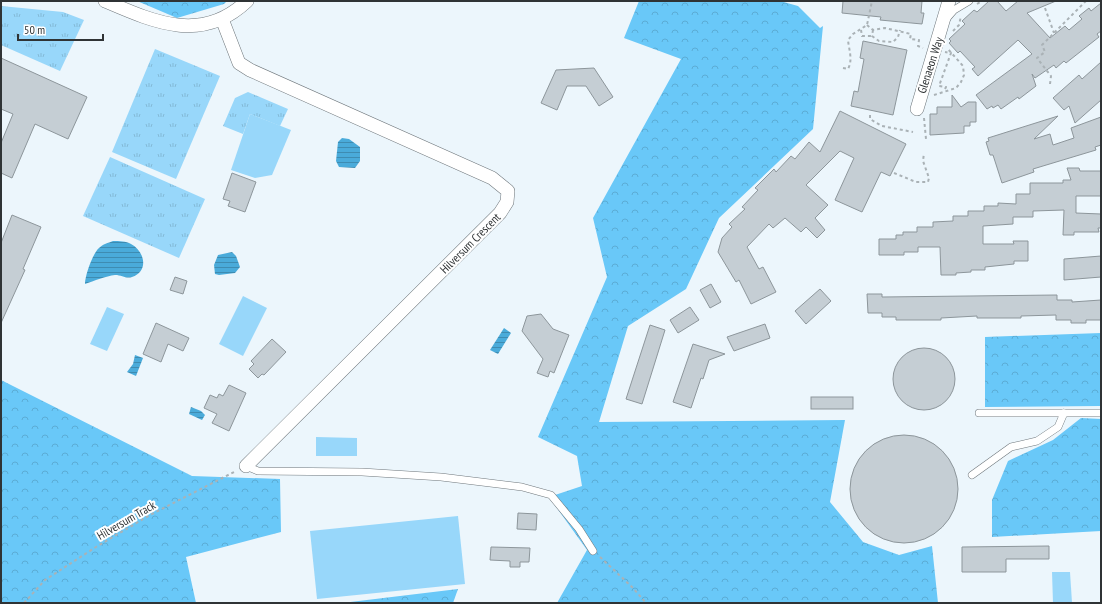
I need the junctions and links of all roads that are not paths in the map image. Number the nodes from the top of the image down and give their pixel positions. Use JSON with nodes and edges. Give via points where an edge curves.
{"nodes":[{"id":1,"x":105,"y":1,"type":"edge"},
{"id":2,"x":247,"y":1,"type":"edge"},
{"id":3,"x":949,"y":1,"type":"edge"},
{"id":4,"x":972,"y":3,"type":"edge"},
{"id":5,"x":222,"y":19,"type":"junction"},
{"id":6,"x":944,"y":21,"type":"junction"},
{"id":7,"x":920,"y":110,"type":"road end"},
{"id":8,"x":1064,"y":412,"type":"junction"},
{"id":9,"x":979,"y":413,"type":"dead end"},
{"id":10,"x":1101,"y":413,"type":"edge"},
{"id":11,"x":246,"y":466,"type":"joint"},
{"id":12,"x":972,"y":475,"type":"dead end"},
{"id":13,"x":593,"y":551,"type":"road end"}],
"edges":[{"from":1,"to":5,"type":"street","via":[[155,22],[182,26]]},
{"from":2,"to":5,"type":"street"},
{"from":3,"to":6,"type":"street","name":"Glenaeon Way"},
{"from":4,"to":6,"type":"lane","name":"Glenaeon Way","via":[[954,10]]},
{"from":5,"to":11,"type":"street","name":"Hilversum Crescent","via":[[239,63],[250,70],[492,178],[508,191],[507,202],[500,213]]},
{"from":6,"to":7,"type":"street","name":"Glenaeon Way"},
{"from":8,"to":9,"type":"lane"},
{"from":8,"to":10,"type":"lane"},
{"from":8,"to":12,"type":"lane","via":[[1058,427],[1037,440],[1011,447]]},
{"from":11,"to":13,"type":"lane","via":[[258,471],[362,472],[441,477],[522,487],[551,495]]}]}
